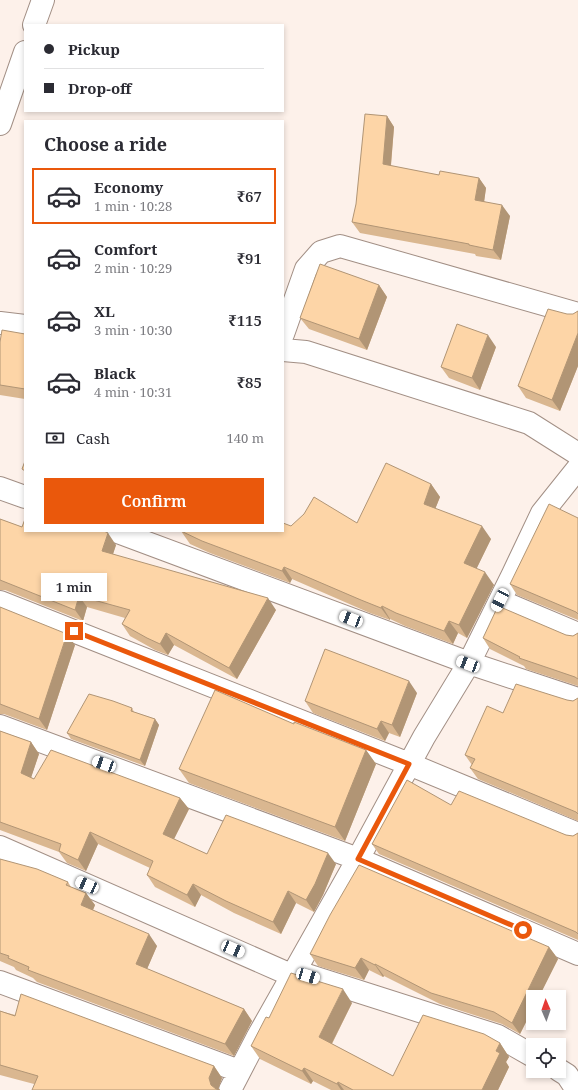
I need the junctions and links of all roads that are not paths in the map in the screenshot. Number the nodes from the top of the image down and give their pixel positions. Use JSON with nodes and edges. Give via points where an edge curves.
{"nodes":[{"id":1,"x":43,"y":0,"type":"edge"},
{"id":2,"x":34,"y":24,"type":"edge"},
{"id":3,"x":24,"y":55,"type":"edge"},
{"id":4,"x":0,"y":124,"type":"edge"},
{"id":5,"x":578,"y":314,"type":"edge"},
{"id":6,"x":0,"y":324,"type":"edge"},
{"id":7,"x":24,"y":326,"type":"edge"},
{"id":8,"x":284,"y":331,"type":"edge"},
{"id":9,"x":284,"y":350,"type":"edge"},
{"id":10,"x":576,"y":451,"type":"edge"},
{"id":11,"x":0,"y":488,"type":"edge"},
{"id":12,"x":24,"y":497,"type":"edge"},
{"id":13,"x":118,"y":532,"type":"edge"},
{"id":14,"x":500,"y":600,"type":"junction"},
{"id":15,"x":0,"y":602,"type":"edge"},
{"id":16,"x":578,"y":634,"type":"edge"},
{"id":17,"x":468,"y":664,"type":"junction"},
{"id":18,"x":578,"y":699,"type":"edge"},
{"id":19,"x":0,"y":726,"type":"edge"},
{"id":20,"x":409,"y":764,"type":"junction"},
{"id":21,"x":578,"y":834,"type":"edge"},
{"id":22,"x":0,"y":847,"type":"edge"},
{"id":23,"x":358,"y":859,"type":"junction"},
{"id":24,"x":578,"y":954,"type":"edge"},
{"id":25,"x":294,"y":971,"type":"junction"},
{"id":26,"x":0,"y":982,"type":"edge"},
{"id":27,"x":526,"y":1052,"type":"edge"},
{"id":28,"x":566,"y":1074,"type":"edge"},
{"id":29,"x":235,"y":1081,"type":"edge"},
{"id":30,"x":577,"y":1089,"type":"edge"}],
"edges":[{"from":1,"to":2,"type":"street"},
{"from":3,"to":4,"type":"street"},
{"from":5,"to":8,"type":"street","via":[[340,246],[321,252],[306,269]]},
{"from":6,"to":7,"type":"street"},
{"from":9,"to":10,"type":"street","via":[[306,352],[529,422]]},
{"from":10,"to":14,"type":"street","via":[[542,513]]},
{"from":11,"to":12,"type":"street"},
{"from":13,"to":17,"type":"street"},
{"from":14,"to":16,"type":"street"},
{"from":14,"to":17,"type":"street"},
{"from":15,"to":20,"type":"street"},
{"from":17,"to":18,"type":"street"},
{"from":17,"to":20,"type":"street"},
{"from":19,"to":23,"type":"street"},
{"from":20,"to":21,"type":"street"},
{"from":20,"to":23,"type":"street"},
{"from":22,"to":25,"type":"street","via":[[291,974]]},
{"from":23,"to":24,"type":"street"},
{"from":23,"to":25,"type":"street"},
{"from":25,"to":27,"type":"street","via":[[498,1036]]},
{"from":25,"to":29,"type":"street"},
{"from":26,"to":29,"type":"street"},
{"from":28,"to":30,"type":"street"}]}
